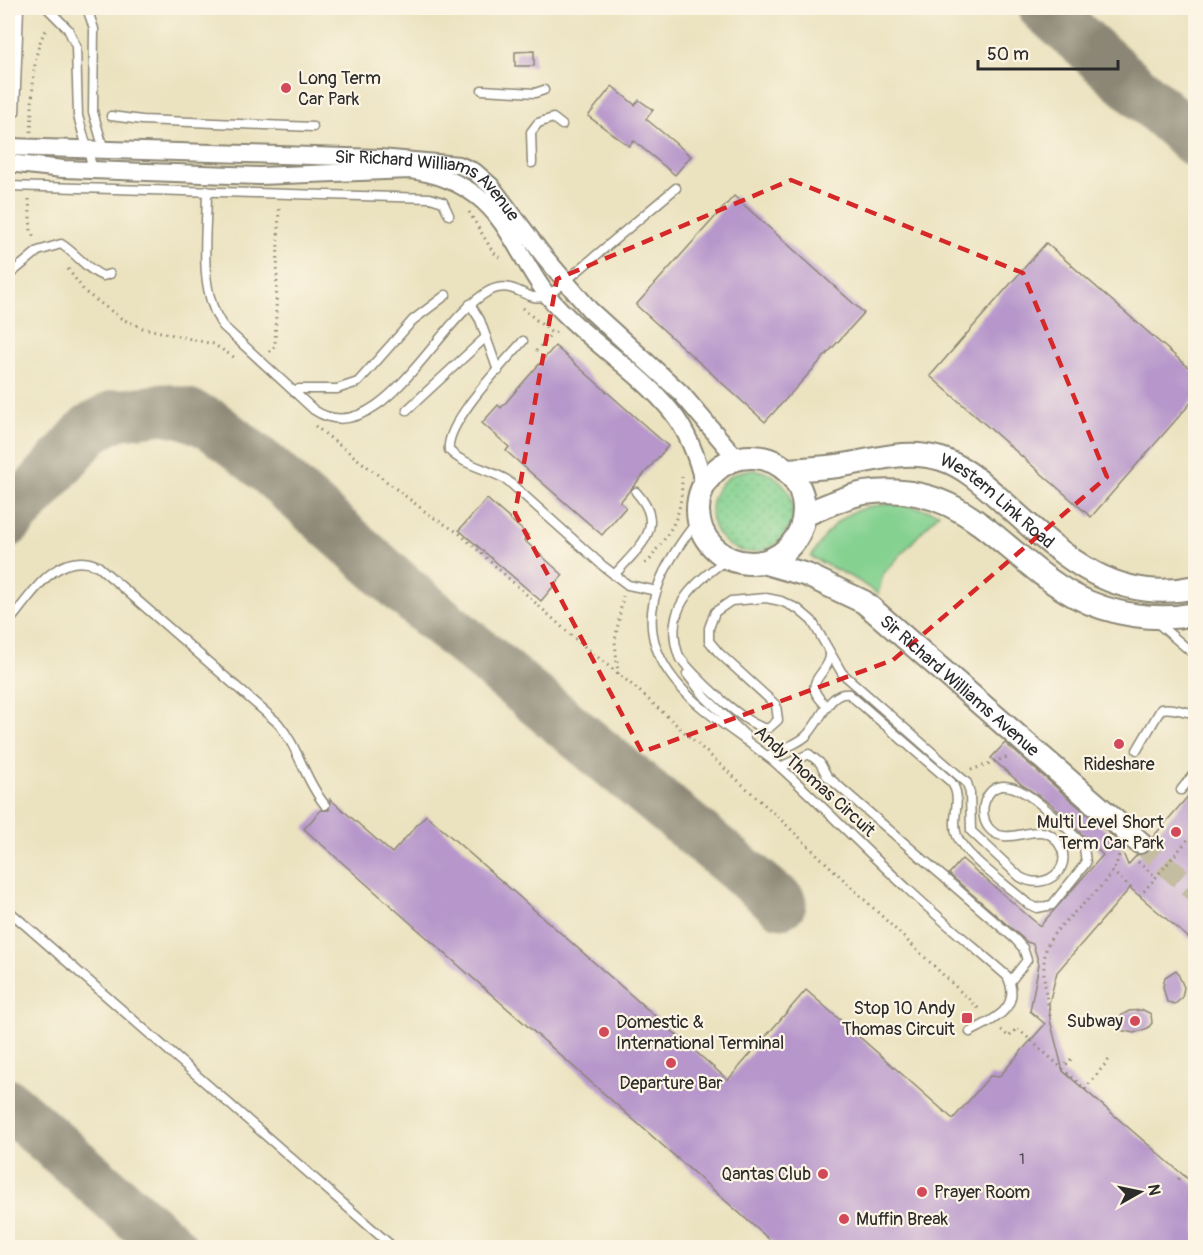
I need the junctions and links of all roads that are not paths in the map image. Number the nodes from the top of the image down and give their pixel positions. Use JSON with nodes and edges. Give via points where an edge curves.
{"nodes":[{"id":1,"x":19,"y":8,"type":"edge"},
{"id":2,"x":47,"y":8,"type":"edge"},
{"id":3,"x":87,"y":8,"type":"edge"},
{"id":4,"x":482,"y":90,"type":"dead end"},
{"id":5,"x":544,"y":90,"type":"dead end"},
{"id":6,"x":8,"y":115,"type":"edge"},
{"id":7,"x":111,"y":116,"type":"dead end"},
{"id":8,"x":562,"y":125,"type":"dead end"},
{"id":9,"x":313,"y":127,"type":"dead end"},
{"id":10,"x":8,"y":147,"type":"edge"},
{"id":11,"x":96,"y":150,"type":"junction"},
{"id":12,"x":8,"y":163,"type":"edge"},
{"id":13,"x":532,"y":163,"type":"dead end"},
{"id":14,"x":93,"y":169,"type":"junction"},
{"id":15,"x":8,"y":186,"type":"edge"},
{"id":16,"x":676,"y":188,"type":"dead end"},
{"id":17,"x":207,"y":191,"type":"junction"},
{"id":18,"x":449,"y":215,"type":"dead end"},
{"id":19,"x":110,"y":274,"type":"dead end"},
{"id":20,"x":8,"y":276,"type":"edge"},
{"id":21,"x":565,"y":281,"type":"junction"},
{"id":22,"x":446,"y":295,"type":"dead end"},
{"id":23,"x":548,"y":297,"type":"junction"},
{"id":24,"x":470,"y":304,"type":"junction"},
{"id":25,"x":486,"y":337,"type":"junction"},
{"id":26,"x":523,"y":341,"type":"dead end"},
{"id":27,"x":498,"y":371,"type":"junction"},
{"id":28,"x":299,"y":389,"type":"dead end"},
{"id":29,"x":407,"y":410,"type":"dead end"},
{"id":30,"x":737,"y":459,"type":"junction"},
{"id":31,"x":788,"y":470,"type":"junction"},
{"id":32,"x":704,"y":486,"type":"junction"},
{"id":33,"x":636,"y":492,"type":"dead end"},
{"id":34,"x":804,"y":515,"type":"junction"},
{"id":35,"x":699,"y":519,"type":"junction"},
{"id":36,"x":729,"y":558,"type":"junction"},
{"id":37,"x":762,"y":562,"type":"junction"},
{"id":38,"x":614,"y":574,"type":"junction"},
{"id":39,"x":1196,"y":587,"type":"edge"},
{"id":40,"x":657,"y":591,"type":"junction"},
{"id":41,"x":1196,"y":614,"type":"edge"},
{"id":42,"x":1150,"y":617,"type":"junction"},
{"id":43,"x":8,"y":623,"type":"edge"},
{"id":44,"x":830,"y":655,"type":"junction"},
{"id":45,"x":679,"y":656,"type":"junction"},
{"id":46,"x":1196,"y":656,"type":"edge"},
{"id":47,"x":827,"y":707,"type":"junction"},
{"id":48,"x":1196,"y":713,"type":"edge"},
{"id":49,"x":754,"y":745,"type":"junction"},
{"id":50,"x":1137,"y":750,"type":"dead end"},
{"id":51,"x":767,"y":756,"type":"junction"},
{"id":52,"x":780,"y":767,"type":"junction"},
{"id":53,"x":1196,"y":771,"type":"edge"},
{"id":54,"x":1181,"y":790,"type":"dead end"},
{"id":55,"x":325,"y":805,"type":"dead end"},
{"id":56,"x":1129,"y":844,"type":"tunnel mouth"},
{"id":57,"x":8,"y":910,"type":"edge"},
{"id":58,"x":1010,"y":982,"type":"junction"},
{"id":59,"x":970,"y":1032,"type":"dead end"},
{"id":60,"x":394,"y":1248,"type":"edge"}],
"edges":[{"from":1,"to":6,"type":"lane","via":[[15,112]]},
{"from":2,"to":11,"type":"lane","via":[[72,34],[76,46],[78,116]]},
{"from":3,"to":11,"type":"lane","via":[[94,29]]},
{"from":4,"to":5,"type":"lane"},
{"from":7,"to":9,"type":"lane"},
{"from":8,"to":13,"type":"lane","via":[[553,118],[546,119],[531,132]]},
{"from":10,"to":11,"type":"street","name":"Sir Richard Williams Avenue"},
{"from":11,"to":14,"type":"lane"},
{"from":11,"to":21,"type":"street","name":"Sir Richard Williams Avenue","via":[[380,158],[459,165],[475,172],[490,186]]},
{"from":12,"to":14,"type":"street","name":"Sir Richard Williams Avenue"},
{"from":14,"to":23,"type":"street","name":"Sir Richard Williams Avenue","via":[[259,176],[428,172],[462,186],[486,204]]},
{"from":15,"to":17,"type":"lane"},
{"from":16,"to":21,"type":"lane"},
{"from":17,"to":18,"type":"lane","via":[[430,198],[443,202]]},
{"from":17,"to":24,"type":"lane","via":[[208,287],[214,313],[223,326],[325,417],[346,419],[377,406]]},
{"from":19,"to":20,"type":"lane","via":[[95,273],[61,244],[41,250]]},
{"from":21,"to":23,"type":"lane"},
{"from":21,"to":30,"type":"street","name":"Sir Richard Williams Avenue","via":[[590,310],[681,393]]},
{"from":22,"to":28,"type":"lane","via":[[413,320],[358,382],[337,389]]},
{"from":23,"to":24,"type":"lane","via":[[533,298],[514,287],[503,287]]},
{"from":23,"to":32,"type":"street","name":"Sir Richard Williams Avenue","via":[[671,411],[692,445]]},
{"from":24,"to":25,"type":"lane"},
{"from":25,"to":27,"type":"lane"},
{"from":25,"to":29,"type":"lane"},
{"from":26,"to":27,"type":"lane"},
{"from":27,"to":38,"type":"lane","via":[[459,417],[451,432],[449,450],[456,459],[489,469],[507,480]]},
{"from":30,"to":31,"type":"street","via":[[766,459]]},
{"from":30,"to":32,"type":"street","via":[[723,464]]},
{"from":31,"to":34,"type":"street","via":[[799,486]]},
{"from":31,"to":39,"type":"street","name":"Western Link Road","via":[[837,466],[902,453],[943,460],[959,466],[986,487],[1067,559],[1099,576],[1125,586]]},
{"from":32,"to":35,"type":"street"},
{"from":33,"to":38,"type":"lane","via":[[652,517],[649,530]]},
{"from":34,"to":37,"type":"street","via":[[791,546]]},
{"from":34,"to":42,"type":"street","name":"Western Link Road","via":[[866,493],[894,492],[936,500],[979,520],[1076,597],[1128,615]]},
{"from":35,"to":36,"type":"street","via":[[715,549]]},
{"from":35,"to":40,"type":"lane","name":"Andy Thomas Circuit","via":[[671,557]]},
{"from":36,"to":37,"type":"street","via":[[745,563]]},
{"from":36,"to":45,"type":"lane","via":[[692,585],[685,596],[675,624]]},
{"from":37,"to":56,"type":"street","name":"Sir Richard Williams Avenue","via":[[828,584],[864,602],[1012,731]]},
{"from":38,"to":40,"type":"lane","via":[[628,585]]},
{"from":40,"to":49,"type":"lane","name":"Andy Thomas Circuit","via":[[652,626],[663,663],[687,693]]},
{"from":41,"to":42,"type":"street","name":"Western Link Road"},
{"from":42,"to":46,"type":"lane"},
{"from":43,"to":55,"type":"lane","via":[[63,564],[85,561],[98,566],[278,723],[298,751],[313,790]]},
{"from":44,"to":45,"type":"lane","via":[[812,621],[781,601],[741,598],[715,612],[708,636],[711,645],[778,710],[774,726],[765,729],[752,723],[695,676]]},
{"from":44,"to":47,"type":"lane","via":[[814,687]]},
{"from":44,"to":47,"type":"lane","via":[[848,679],[967,783],[971,831],[1020,877],[1037,883],[1046,881],[1056,875],[1063,859],[1058,842],[1047,833],[1007,837],[987,826],[983,813],[988,796],[1008,786],[1026,793],[1079,840],[1086,855],[1082,869],[1052,905],[1037,908],[1028,904],[961,844],[955,826],[958,797],[946,776],[854,696],[839,694]]},
{"from":45,"to":49,"type":"lane","via":[[695,686]]},
{"from":47,"to":51,"type":"lane","via":[[806,736]]},
{"from":48,"to":50,"type":"lane","via":[[1172,706],[1161,709]]},
{"from":49,"to":51,"type":"lane","name":"Andy Thomas Circuit"},
{"from":51,"to":52,"type":"lane","name":"Andy Thomas Circuit"},
{"from":52,"to":58,"type":"lane","name":"Andy Thomas Circuit"},
{"from":52,"to":58,"type":"lane","via":[[809,753],[827,776],[1015,939],[1027,960]]},
{"from":53,"to":54,"type":"lane"},
{"from":57,"to":60,"type":"lane"},
{"from":58,"to":59,"type":"lane","via":[[1012,996],[1008,1004]]}]}
